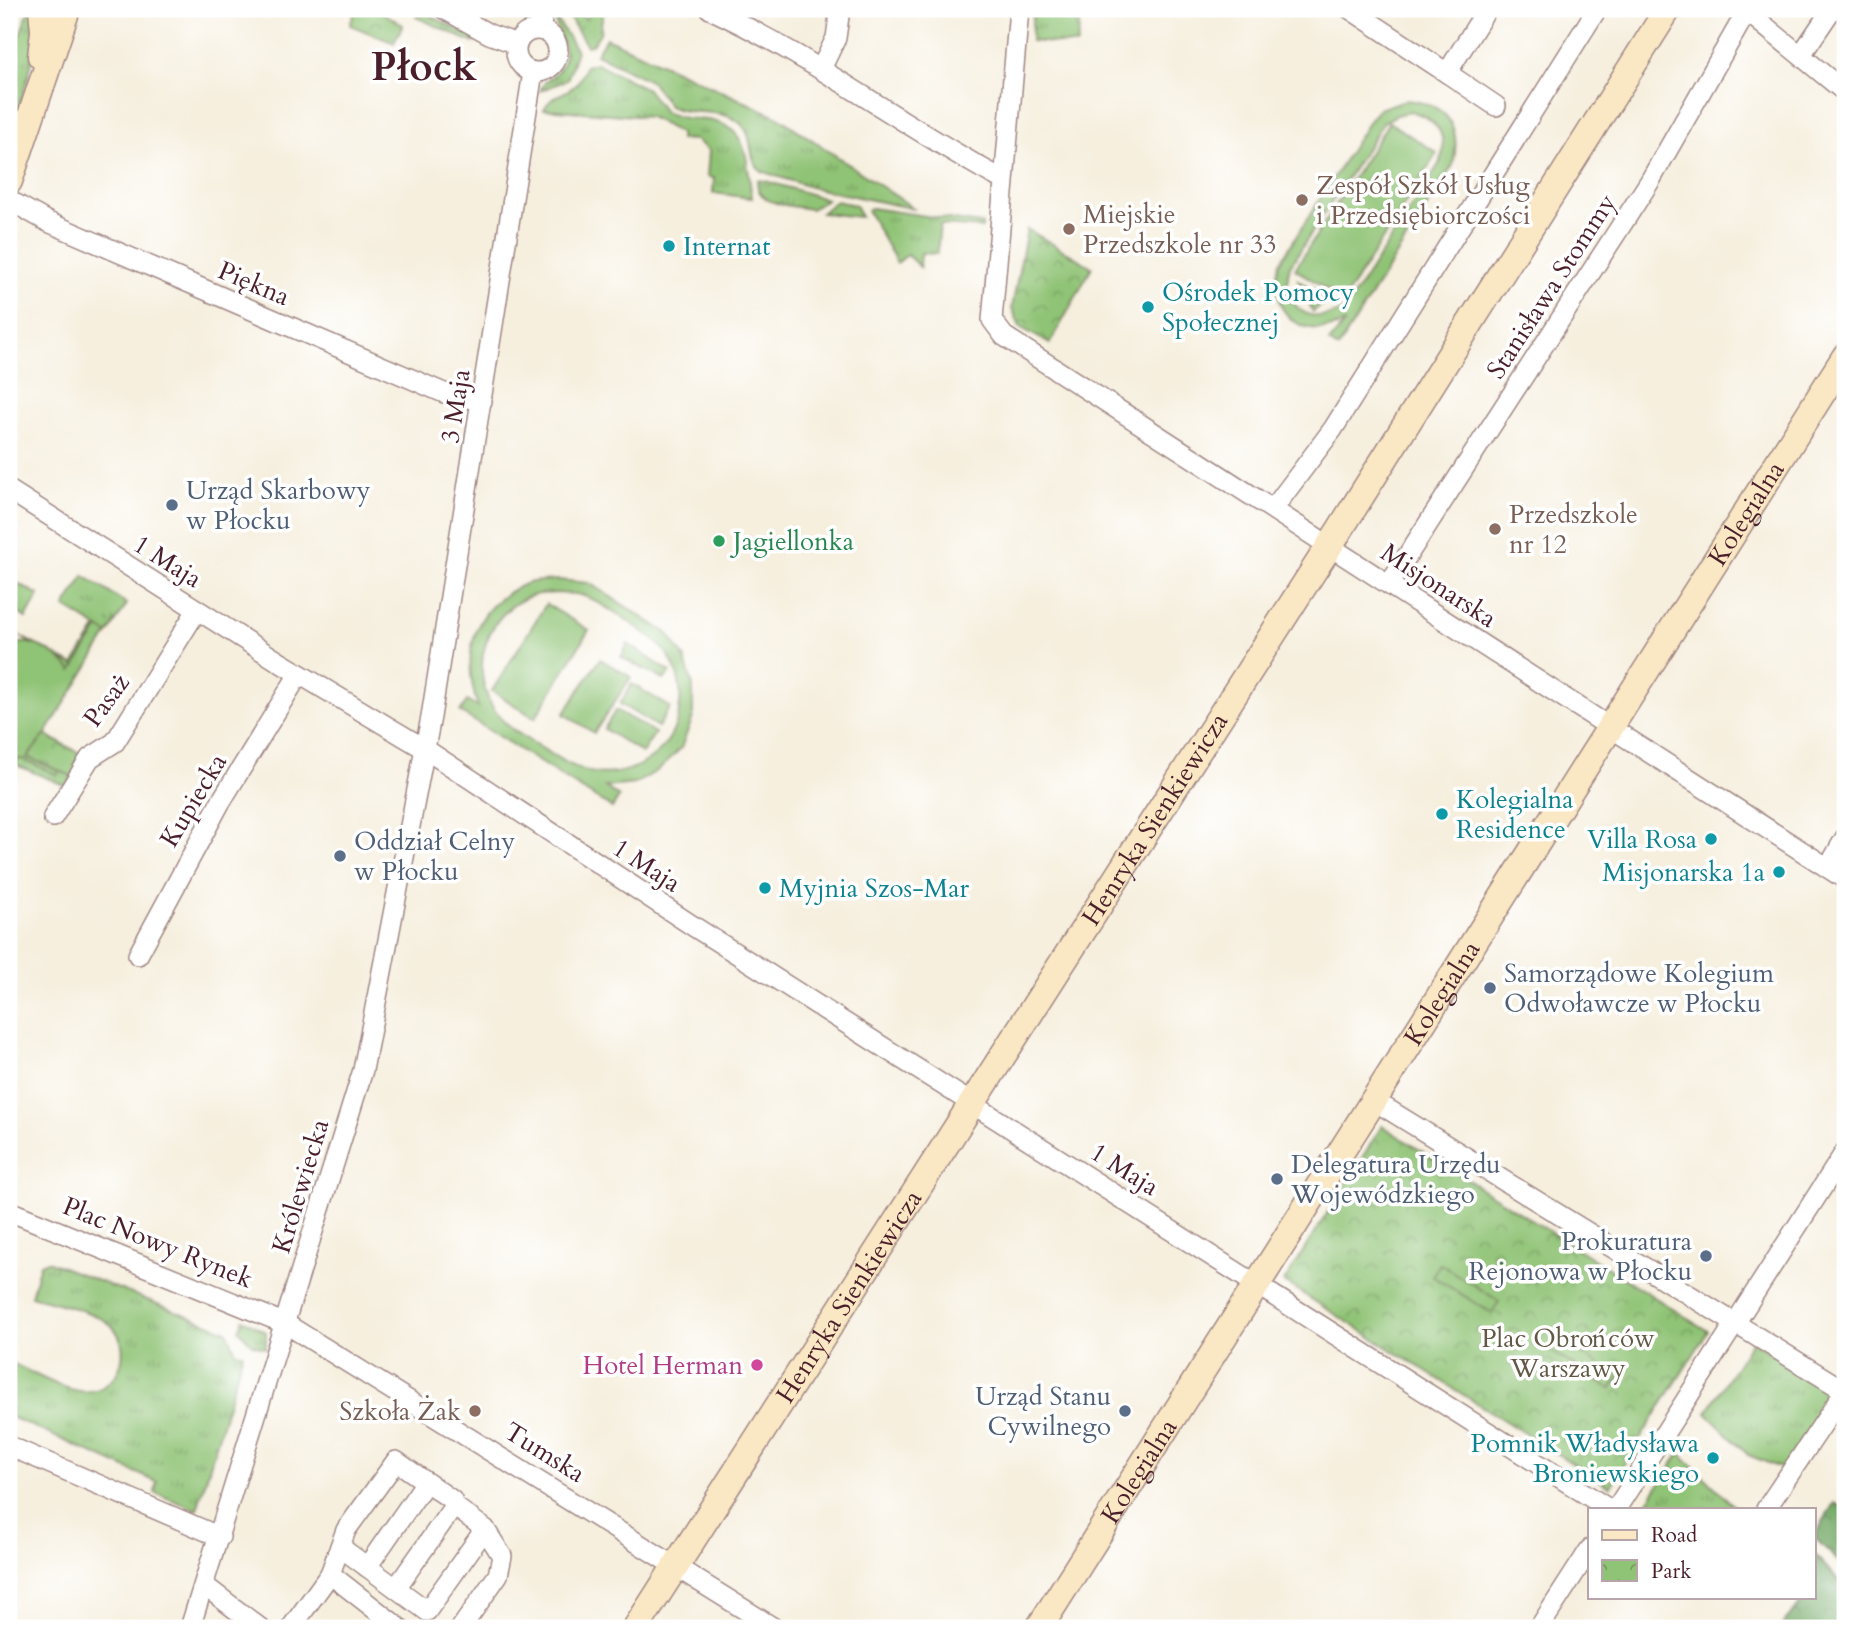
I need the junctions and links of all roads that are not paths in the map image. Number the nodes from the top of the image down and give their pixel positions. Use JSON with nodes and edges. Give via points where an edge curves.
{"nodes":[{"id":1,"x":42,"y":9,"type":"edge"},
{"id":2,"x":67,"y":9,"type":"edge"},
{"id":3,"x":444,"y":9,"type":"edge"},
{"id":4,"x":544,"y":9,"type":"edge"},
{"id":5,"x":710,"y":9,"type":"edge"},
{"id":6,"x":840,"y":9,"type":"edge"},
{"id":7,"x":1019,"y":9,"type":"edge"},
{"id":8,"x":1350,"y":9,"type":"edge"},
{"id":9,"x":1487,"y":9,"type":"edge"},
{"id":10,"x":1597,"y":9,"type":"edge"},
{"id":11,"x":1668,"y":9,"type":"edge"},
{"id":12,"x":1832,"y":9,"type":"edge"},
{"id":13,"x":1745,"y":10,"type":"edge"},
{"id":14,"x":541,"y":30,"type":"junction"},
{"id":15,"x":517,"y":44,"type":"junction"},
{"id":16,"x":1801,"y":55,"type":"junction"},
{"id":17,"x":822,"y":67,"type":"junction"},
{"id":18,"x":533,"y":72,"type":"junction"},
{"id":19,"x":1447,"y":73,"type":"junction"},
{"id":20,"x":1845,"y":92,"type":"edge"},
{"id":21,"x":1496,"y":106,"type":"dead end"},
{"id":22,"x":26,"y":130,"type":"junction"},
{"id":23,"x":1003,"y":180,"type":"junction"},
{"id":24,"x":9,"y":181,"type":"edge"},
{"id":25,"x":9,"y":200,"type":"edge"},
{"id":26,"x":1845,"y":357,"type":"edge"},
{"id":27,"x":482,"y":401,"type":"junction"},
{"id":28,"x":9,"y":490,"type":"edge"},
{"id":29,"x":1273,"y":509,"type":"junction"},
{"id":30,"x":1330,"y":546,"type":"junction"},
{"id":31,"x":1389,"y":584,"type":"junction"},
{"id":32,"x":197,"y":610,"type":"junction"},
{"id":33,"x":299,"y":674,"type":"junction"},
{"id":34,"x":1611,"y":726,"type":"junction"},
{"id":35,"x":425,"y":749,"type":"junction"},
{"id":36,"x":53,"y":817,"type":"dead end"},
{"id":37,"x":1845,"y":838,"type":"edge"},
{"id":38,"x":1828,"y":868,"type":"junction"},
{"id":39,"x":1845,"y":879,"type":"edge"},
{"id":40,"x":138,"y":955,"type":"dead end"},
{"id":41,"x":1373,"y":1100,"type":"junction"},
{"id":42,"x":973,"y":1104,"type":"junction"},
{"id":43,"x":1845,"y":1152,"type":"edge"},
{"id":44,"x":9,"y":1211,"type":"edge"},
{"id":45,"x":1256,"y":1284,"type":"junction"},
{"id":46,"x":1737,"y":1323,"type":"junction"},
{"id":47,"x":286,"y":1324,"type":"junction"},
{"id":48,"x":1845,"y":1391,"type":"edge"},
{"id":49,"x":9,"y":1446,"type":"edge"},
{"id":50,"x":426,"y":1482,"type":"junction"},
{"id":51,"x":454,"y":1506,"type":"junction"},
{"id":52,"x":1607,"y":1508,"type":"edge"},
{"id":53,"x":1617,"y":1508,"type":"edge"},
{"id":54,"x":1767,"y":1508,"type":"edge"},
{"id":55,"x":485,"y":1528,"type":"junction"},
{"id":56,"x":220,"y":1537,"type":"junction"},
{"id":57,"x":340,"y":1547,"type":"junction"},
{"id":58,"x":1588,"y":1552,"type":"edge"},
{"id":59,"x":676,"y":1565,"type":"junction"},
{"id":60,"x":367,"y":1567,"type":"junction"},
{"id":61,"x":330,"y":1574,"type":"junction"},
{"id":62,"x":205,"y":1586,"type":"junction"},
{"id":63,"x":396,"y":1588,"type":"junction"},
{"id":64,"x":190,"y":1628,"type":"edge"},
{"id":65,"x":260,"y":1628,"type":"edge"},
{"id":66,"x":290,"y":1628,"type":"edge"},
{"id":67,"x":399,"y":1628,"type":"edge"},
{"id":68,"x":461,"y":1628,"type":"edge"},
{"id":69,"x":636,"y":1628,"type":"edge"},
{"id":70,"x":774,"y":1628,"type":"edge"},
{"id":71,"x":1039,"y":1628,"type":"edge"},
{"id":72,"x":1539,"y":1628,"type":"edge"}],
"edges":[{"from":1,"to":22,"type":"street","via":[[44,31]]},
{"from":2,"to":22,"type":"street"},
{"from":3,"to":15,"type":"street"},
{"from":4,"to":14,"type":"street"},
{"from":5,"to":17,"type":"street"},
{"from":6,"to":17,"type":"street","via":[[836,38]]},
{"from":7,"to":23,"type":"street"},
{"from":8,"to":19,"type":"street"},
{"from":9,"to":19,"type":"street"},
{"from":10,"to":29,"type":"street","via":[[1333,429]]},
{"from":11,"to":30,"type":"street","name":"Henryka Sienkiewicza"},
{"from":12,"to":16,"type":"street"},
{"from":13,"to":16,"type":"street"},
{"from":13,"to":31,"type":"street","name":"Stanisława Stommy","via":[[1650,181]]},
{"from":14,"to":15,"type":"street","via":[[528,32]]},
{"from":14,"to":18,"type":"street","via":[[556,42],[557,55],[551,66]]},
{"from":15,"to":18,"type":"street","via":[[520,63]]},
{"from":16,"to":20,"type":"street"},
{"from":17,"to":23,"type":"street","via":[[944,149]]},
{"from":18,"to":27,"type":"street","name":"3 Maja"},
{"from":19,"to":21,"type":"street"},
{"from":22,"to":24,"type":"street"},
{"from":23,"to":29,"type":"street","name":"Misjonarska","via":[[992,320],[1004,336]]},
{"from":25,"to":27,"type":"street","name":"Piękna","via":[[48,222],[443,393]]},
{"from":26,"to":34,"type":"street","name":"Kolegialna"},
{"from":27,"to":35,"type":"street","name":"3 Maja"},
{"from":28,"to":32,"type":"street","name":"1 Maja"},
{"from":29,"to":30,"type":"street","name":"Misjonarska"},
{"from":30,"to":31,"type":"street","name":"Misjonarska"},
{"from":30,"to":42,"type":"street","name":"Henryka Sienkiewicza"},
{"from":31,"to":34,"type":"street","name":"Misjonarska"},
{"from":32,"to":33,"type":"street","name":"1 Maja"},
{"from":32,"to":36,"type":"street","name":"Pasaż","via":[[115,741],[90,758]]},
{"from":33,"to":35,"type":"street","name":"1 Maja"},
{"from":33,"to":40,"type":"street","name":"Kupiecka","via":[[220,803]]},
{"from":34,"to":38,"type":"street","name":"Misjonarska"},
{"from":34,"to":41,"type":"street","name":"Kolegialna"},
{"from":35,"to":42,"type":"street","name":"1 Maja"},
{"from":35,"to":47,"type":"street","name":"Królewiecka","via":[[363,1070]]},
{"from":37,"to":38,"type":"street"},
{"from":38,"to":39,"type":"street","name":"Misjonarska"},
{"from":41,"to":45,"type":"street","name":"Kolegialna"},
{"from":41,"to":46,"type":"street"},
{"from":42,"to":45,"type":"street","name":"1 Maja"},
{"from":42,"to":59,"type":"street","name":"Henryka Sienkiewicza"},
{"from":43,"to":46,"type":"street"},
{"from":44,"to":47,"type":"street","name":"Plac Nowy Rynek"},
{"from":45,"to":52,"type":"street"},
{"from":45,"to":71,"type":"street","name":"Kolegialna"},
{"from":46,"to":48,"type":"street"},
{"from":46,"to":53,"type":"street"},
{"from":47,"to":56,"type":"street","name":"Królewiecka"},
{"from":47,"to":59,"type":"street","name":"Tumska"},
{"from":48,"to":54,"type":"street"},
{"from":49,"to":56,"type":"street"},
{"from":50,"to":51,"type":"street"},
{"from":50,"to":57,"type":"street","via":[[396,1461],[346,1530]]},
{"from":50,"to":60,"type":"street"},
{"from":51,"to":55,"type":"street"},
{"from":51,"to":63,"type":"street"},
{"from":55,"to":63,"type":"street","via":[[427,1611]]},
{"from":55,"to":68,"type":"street","via":[[502,1556],[498,1575]]},
{"from":56,"to":62,"type":"street","name":"Królewiecka"},
{"from":57,"to":60,"type":"street"},
{"from":57,"to":61,"type":"street"},
{"from":58,"to":72,"type":"street"},
{"from":59,"to":69,"type":"street","name":"Henryka Sienkiewicza"},
{"from":59,"to":70,"type":"street","name":"Tumska"},
{"from":60,"to":63,"type":"street"},
{"from":61,"to":66,"type":"street"},
{"from":61,"to":67,"type":"street"},
{"from":62,"to":64,"type":"street","name":"Królewiecka"},
{"from":62,"to":65,"type":"street"}]}
